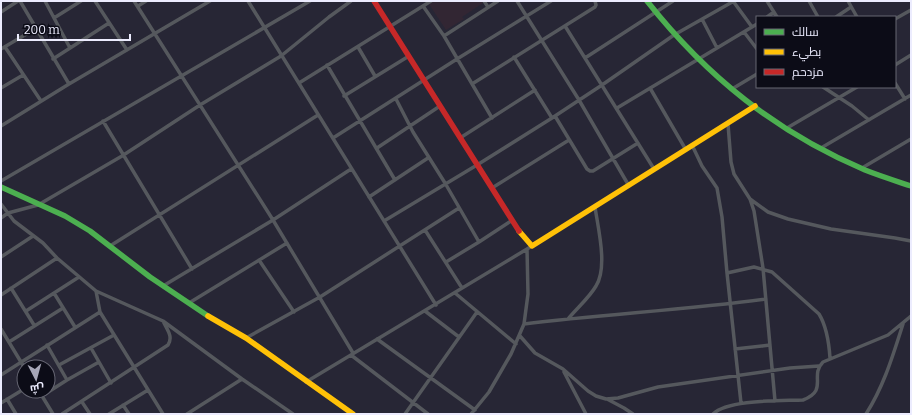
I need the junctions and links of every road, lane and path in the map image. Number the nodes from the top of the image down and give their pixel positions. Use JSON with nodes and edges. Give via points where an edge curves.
{"nodes":[{"id":1,"x":19,"y":1,"type":"edge"},
{"id":2,"x":45,"y":1,"type":"edge"},
{"id":3,"x":81,"y":1,"type":"edge"},
{"id":4,"x":95,"y":1,"type":"edge"},
{"id":5,"x":134,"y":1,"type":"edge"},
{"id":6,"x":146,"y":1,"type":"edge"},
{"id":7,"x":210,"y":1,"type":"edge"},
{"id":8,"x":248,"y":1,"type":"edge"},
{"id":9,"x":310,"y":1,"type":"edge"},
{"id":10,"x":350,"y":1,"type":"edge"},
{"id":11,"x":374,"y":1,"type":"edge"},
{"id":12,"x":431,"y":1,"type":"edge"},
{"id":13,"x":484,"y":1,"type":"edge"},
{"id":14,"x":498,"y":1,"type":"edge"},
{"id":15,"x":517,"y":1,"type":"edge"},
{"id":16,"x":551,"y":1,"type":"edge"},
{"id":17,"x":595,"y":1,"type":"edge"},
{"id":18,"x":647,"y":1,"type":"edge"},
{"id":19,"x":673,"y":1,"type":"edge"},
{"id":20,"x":733,"y":1,"type":"edge"},
{"id":21,"x":767,"y":1,"type":"edge"},
{"id":22,"x":808,"y":1,"type":"edge"},
{"id":23,"x":848,"y":1,"type":"edge"},
{"id":24,"x":138,"y":6,"type":"junction"},
{"id":25,"x":423,"y":6,"type":"junction"},
{"id":26,"x":488,"y":7,"type":"junction"},
{"id":27,"x":851,"y":7,"type":"junction"},
{"id":28,"x":911,"y":10,"type":"edge"},
{"id":29,"x":1,"y":12,"type":"edge"},
{"id":30,"x":655,"y":12,"type":"junction"},
{"id":31,"x":774,"y":12,"type":"junction"},
{"id":32,"x":526,"y":16,"type":"junction"},
{"id":33,"x":768,"y":16,"type":"edge"},
{"id":34,"x":776,"y":16,"type":"edge"},
{"id":35,"x":817,"y":16,"type":"edge"},
{"id":36,"x":838,"y":16,"type":"edge"},
{"id":37,"x":856,"y":16,"type":"edge"},
{"id":38,"x":54,"y":18,"type":"junction"},
{"id":39,"x":896,"y":18,"type":"edge"},
{"id":40,"x":702,"y":20,"type":"junction"},
{"id":41,"x":109,"y":23,"type":"junction"},
{"id":42,"x":756,"y":25,"type":"edge"},
{"id":43,"x":390,"y":26,"type":"junction"},
{"id":44,"x":565,"y":26,"type":"junction"},
{"id":45,"x":264,"y":27,"type":"junction"},
{"id":46,"x":752,"y":27,"type":"junction"},
{"id":47,"x":35,"y":29,"type":"junction"},
{"id":48,"x":744,"y":32,"type":"junction"},
{"id":49,"x":154,"y":34,"type":"junction"},
{"id":50,"x":674,"y":35,"type":"junction"},
{"id":51,"x":444,"y":36,"type":"junction"},
{"id":52,"x":541,"y":40,"type":"junction"},
{"id":53,"x":358,"y":47,"type":"junction"},
{"id":54,"x":3,"y":48,"type":"edge"},
{"id":55,"x":70,"y":48,"type":"junction"},
{"id":56,"x":718,"y":48,"type":"junction"},
{"id":57,"x":756,"y":48,"type":"edge"},
{"id":58,"x":127,"y":50,"type":"junction"},
{"id":59,"x":911,"y":55,"type":"edge"},
{"id":60,"x":282,"y":56,"type":"junction"},
{"id":61,"x":409,"y":56,"type":"junction"},
{"id":62,"x":514,"y":57,"type":"junction"},
{"id":63,"x":585,"y":58,"type":"junction"},
{"id":64,"x":53,"y":59,"type":"junction"},
{"id":65,"x":457,"y":59,"type":"junction"},
{"id":66,"x":697,"y":60,"type":"junction"},
{"id":67,"x":896,"y":64,"type":"edge"},
{"id":68,"x":327,"y":66,"type":"junction"},
{"id":69,"x":23,"y":75,"type":"junction"},
{"id":70,"x":756,"y":75,"type":"edge"},
{"id":71,"x":181,"y":76,"type":"junction"},
{"id":72,"x":375,"y":76,"type":"junction"},
{"id":73,"x":424,"y":80,"type":"junction"},
{"id":74,"x":298,"y":83,"type":"junction"},
{"id":75,"x":69,"y":84,"type":"junction"},
{"id":76,"x":472,"y":84,"type":"junction"},
{"id":77,"x":896,"y":84,"type":"edge"},
{"id":78,"x":602,"y":85,"type":"junction"},
{"id":79,"x":1,"y":88,"type":"edge"},
{"id":80,"x":650,"y":88,"type":"junction"},
{"id":81,"x":824,"y":88,"type":"edge"},
{"id":82,"x":855,"y":88,"type":"edge"},
{"id":83,"x":535,"y":90,"type":"junction"},
{"id":84,"x":732,"y":90,"type":"junction"},
{"id":85,"x":911,"y":95,"type":"edge"},
{"id":86,"x":344,"y":96,"type":"junction"},
{"id":87,"x":396,"y":98,"type":"junction"},
{"id":88,"x":838,"y":98,"type":"junction"},
{"id":89,"x":905,"y":99,"type":"junction"},
{"id":90,"x":579,"y":100,"type":"junction"},
{"id":91,"x":41,"y":101,"type":"junction"},
{"id":92,"x":200,"y":106,"type":"junction"},
{"id":93,"x":440,"y":106,"type":"junction"},
{"id":94,"x":755,"y":106,"type":"junction"},
{"id":95,"x":617,"y":108,"type":"junction"},
{"id":96,"x":318,"y":115,"type":"junction"},
{"id":97,"x":554,"y":117,"type":"junction"},
{"id":98,"x":492,"y":118,"type":"junction"},
{"id":99,"x":361,"y":120,"type":"junction"},
{"id":100,"x":869,"y":120,"type":"junction"},
{"id":101,"x":103,"y":121,"type":"junction"},
{"id":102,"x":728,"y":124,"type":"junction"},
{"id":103,"x":1,"y":126,"type":"edge"},
{"id":104,"x":410,"y":126,"type":"junction"},
{"id":105,"x":786,"y":128,"type":"junction"},
{"id":106,"x":333,"y":138,"type":"junction"},
{"id":107,"x":460,"y":138,"type":"junction"},
{"id":108,"x":911,"y":139,"type":"edge"},
{"id":109,"x":569,"y":140,"type":"junction"},
{"id":110,"x":638,"y":143,"type":"junction"},
{"id":111,"x":692,"y":145,"type":"junction"},
{"id":112,"x":377,"y":148,"type":"junction"},
{"id":113,"x":820,"y":149,"type":"junction"},
{"id":114,"x":686,"y":150,"type":"junction"},
{"id":115,"x":122,"y":156,"type":"junction"},
{"id":116,"x":428,"y":158,"type":"junction"},
{"id":117,"x":613,"y":159,"type":"junction"},
{"id":118,"x":238,"y":165,"type":"junction"},
{"id":119,"x":477,"y":165,"type":"junction"},
{"id":120,"x":861,"y":168,"type":"junction"},
{"id":121,"x":352,"y":169,"type":"junction"},
{"id":122,"x":654,"y":169,"type":"junction"},
{"id":123,"x":395,"y":180,"type":"junction"},
{"id":124,"x":1,"y":181,"type":"edge"},
{"id":125,"x":446,"y":183,"type":"junction"},
{"id":126,"x":629,"y":186,"type":"junction"},
{"id":127,"x":911,"y":186,"type":"edge"},
{"id":128,"x":1,"y":188,"type":"edge"},
{"id":129,"x":492,"y":188,"type":"junction"},
{"id":130,"x":369,"y":197,"type":"junction"},
{"id":131,"x":750,"y":199,"type":"junction"},
{"id":132,"x":1,"y":204,"type":"edge"},
{"id":133,"x":38,"y":205,"type":"junction"},
{"id":134,"x":595,"y":207,"type":"junction"},
{"id":135,"x":459,"y":208,"type":"junction"},
{"id":136,"x":8,"y":213,"type":"junction"},
{"id":137,"x":159,"y":215,"type":"junction"},
{"id":138,"x":1,"y":218,"type":"edge"},
{"id":139,"x":273,"y":220,"type":"junction"},
{"id":140,"x":384,"y":221,"type":"junction"},
{"id":141,"x":511,"y":221,"type":"junction"},
{"id":142,"x":425,"y":230,"type":"junction"},
{"id":143,"x":33,"y":236,"type":"junction"},
{"id":144,"x":911,"y":241,"type":"edge"},
{"id":145,"x":479,"y":242,"type":"junction"},
{"id":146,"x":287,"y":243,"type":"junction"},
{"id":147,"x":110,"y":246,"type":"junction"},
{"id":148,"x":399,"y":246,"type":"junction"},
{"id":149,"x":529,"y":247,"type":"junction"},
{"id":150,"x":1,"y":257,"type":"edge"},
{"id":151,"x":57,"y":258,"type":"junction"},
{"id":152,"x":259,"y":260,"type":"junction"},
{"id":153,"x":446,"y":262,"type":"junction"},
{"id":154,"x":763,"y":268,"type":"junction"},
{"id":155,"x":192,"y":269,"type":"junction"},
{"id":156,"x":727,"y":273,"type":"junction"},
{"id":157,"x":79,"y":277,"type":"junction"},
{"id":158,"x":162,"y":286,"type":"junction"},
{"id":159,"x":11,"y":288,"type":"junction"},
{"id":160,"x":462,"y":288,"type":"junction"},
{"id":161,"x":96,"y":291,"type":"junction"},
{"id":162,"x":455,"y":293,"type":"junction"},
{"id":163,"x":54,"y":294,"type":"junction"},
{"id":164,"x":1,"y":295,"type":"edge"},
{"id":165,"x":320,"y":297,"type":"junction"},
{"id":166,"x":766,"y":299,"type":"junction"},
{"id":167,"x":189,"y":303,"type":"junction"},
{"id":168,"x":730,"y":304,"type":"junction"},
{"id":169,"x":436,"y":305,"type":"junction"},
{"id":170,"x":63,"y":308,"type":"junction"},
{"id":171,"x":26,"y":311,"type":"junction"},
{"id":172,"x":425,"y":311,"type":"junction"},
{"id":173,"x":100,"y":312,"type":"junction"},
{"id":174,"x":294,"y":312,"type":"junction"},
{"id":175,"x":477,"y":312,"type":"junction"},
{"id":176,"x":911,"y":316,"type":"edge"},
{"id":177,"x":568,"y":319,"type":"junction"},
{"id":178,"x":163,"y":321,"type":"junction"},
{"id":179,"x":904,"y":323,"type":"junction"},
{"id":180,"x":524,"y":324,"type":"junction"},
{"id":181,"x":34,"y":325,"type":"junction"},
{"id":182,"x":75,"y":327,"type":"junction"},
{"id":183,"x":1,"y":329,"type":"edge"},
{"id":184,"x":114,"y":335,"type":"junction"},
{"id":185,"x":520,"y":336,"type":"junction"},
{"id":186,"x":459,"y":337,"type":"junction"},
{"id":187,"x":246,"y":338,"type":"junction"},
{"id":188,"x":377,"y":339,"type":"junction"},
{"id":189,"x":9,"y":342,"type":"junction"},
{"id":190,"x":516,"y":344,"type":"junction"},
{"id":191,"x":47,"y":345,"type":"junction"},
{"id":192,"x":770,"y":345,"type":"junction"},
{"id":193,"x":91,"y":348,"type":"junction"},
{"id":194,"x":735,"y":349,"type":"junction"},
{"id":195,"x":352,"y":354,"type":"junction"},
{"id":196,"x":830,"y":358,"type":"junction"},
{"id":197,"x":19,"y":359,"type":"edge"},
{"id":198,"x":26,"y":359,"type":"edge"},
{"id":199,"x":99,"y":362,"type":"junction"},
{"id":200,"x":16,"y":365,"type":"edge"},
{"id":201,"x":59,"y":365,"type":"junction"},
{"id":202,"x":819,"y":366,"type":"junction"},
{"id":203,"x":134,"y":368,"type":"junction"},
{"id":204,"x":563,"y":369,"type":"junction"},
{"id":205,"x":772,"y":370,"type":"junction"},
{"id":206,"x":1,"y":375,"type":"edge"},
{"id":207,"x":738,"y":376,"type":"junction"},
{"id":208,"x":430,"y":378,"type":"junction"},
{"id":209,"x":242,"y":379,"type":"junction"},
{"id":210,"x":67,"y":380,"type":"junction"},
{"id":211,"x":306,"y":382,"type":"junction"},
{"id":212,"x":111,"y":383,"type":"junction"},
{"id":213,"x":56,"y":387,"type":"edge"},
{"id":214,"x":148,"y":390,"type":"junction"},
{"id":215,"x":16,"y":394,"type":"edge"},
{"id":216,"x":7,"y":399,"type":"junction"},
{"id":217,"x":44,"y":399,"type":"edge"},
{"id":218,"x":606,"y":399,"type":"junction"},
{"id":219,"x":82,"y":402,"type":"junction"},
{"id":220,"x":775,"y":402,"type":"junction"},
{"id":221,"x":1,"y":403,"type":"edge"},
{"id":222,"x":413,"y":403,"type":"junction"},
{"id":223,"x":741,"y":403,"type":"junction"},
{"id":224,"x":123,"y":405,"type":"junction"},
{"id":225,"x":475,"y":410,"type":"junction"},
{"id":226,"x":16,"y":414,"type":"edge"},
{"id":227,"x":53,"y":414,"type":"edge"},
{"id":228,"x":62,"y":414,"type":"edge"},
{"id":229,"x":90,"y":414,"type":"edge"},
{"id":230,"x":109,"y":414,"type":"edge"},
{"id":231,"x":129,"y":414,"type":"edge"},
{"id":232,"x":163,"y":414,"type":"edge"},
{"id":233,"x":187,"y":414,"type":"edge"},
{"id":234,"x":293,"y":414,"type":"edge"},
{"id":235,"x":353,"y":414,"type":"edge"},
{"id":236,"x":405,"y":414,"type":"edge"},
{"id":237,"x":428,"y":414,"type":"edge"},
{"id":238,"x":471,"y":414,"type":"edge"},
{"id":239,"x":586,"y":414,"type":"edge"},
{"id":240,"x":633,"y":414,"type":"edge"},
{"id":241,"x":713,"y":414,"type":"edge"},
{"id":242,"x":866,"y":414,"type":"edge"}],
"edges":[{"from":1,"to":29,"type":"street"},
{"from":1,"to":47,"type":"street"},
{"from":2,"to":38,"type":"street"},
{"from":3,"to":38,"type":"street"},
{"from":4,"to":41,"type":"street"},
{"from":5,"to":24,"type":"street"},
{"from":6,"to":24,"type":"street"},
{"from":7,"to":49,"type":"street"},
{"from":8,"to":45,"type":"street"},
{"from":9,"to":45,"type":"street"},
{"from":10,"to":60,"type":"street"},
{"from":11,"to":43,"type":"main road"},
{"from":12,"to":25,"type":"street"},
{"from":13,"to":26,"type":"street"},
{"from":14,"to":26,"type":"street"},
{"from":15,"to":32,"type":"street"},
{"from":16,"to":32,"type":"street"},
{"from":17,"to":44,"type":"street","via":[[595,7]]},
{"from":18,"to":30,"type":"main road"},
{"from":19,"to":30,"type":"street"},
{"from":20,"to":40,"type":"street"},
{"from":20,"to":46,"type":"street"},
{"from":21,"to":31,"type":"street"},
{"from":22,"to":35,"type":"street"},
{"from":23,"to":27,"type":"street"},
{"from":24,"to":49,"type":"street"},
{"from":25,"to":43,"type":"street"},
{"from":25,"to":51,"type":"street"},
{"from":26,"to":51,"type":"street"},
{"from":27,"to":36,"type":"street"},
{"from":27,"to":37,"type":"street"},
{"from":28,"to":39,"type":"street"},
{"from":30,"to":50,"type":"main road"},
{"from":30,"to":63,"type":"street"},
{"from":31,"to":33,"type":"street"},
{"from":31,"to":34,"type":"street"},
{"from":32,"to":52,"type":"street"},
{"from":32,"to":65,"type":"street"},
{"from":38,"to":55,"type":"street"},
{"from":40,"to":50,"type":"street"},
{"from":40,"to":56,"type":"street"},
{"from":41,"to":55,"type":"street"},
{"from":41,"to":58,"type":"street"},
{"from":42,"to":46,"type":"street"},
{"from":43,"to":53,"type":"street"},
{"from":43,"to":61,"type":"main road"},
{"from":44,"to":52,"type":"street"},
{"from":44,"to":63,"type":"street"},
{"from":45,"to":60,"type":"street"},
{"from":45,"to":71,"type":"street"},
{"from":46,"to":48,"type":"street"},
{"from":47,"to":54,"type":"street"},
{"from":47,"to":64,"type":"street"},
{"from":48,"to":56,"type":"street"},
{"from":48,"to":57,"type":"street"},
{"from":49,"to":58,"type":"street"},
{"from":49,"to":71,"type":"street"},
{"from":50,"to":66,"type":"main road"},
{"from":50,"to":78,"type":"street"},
{"from":51,"to":65,"type":"street"},
{"from":52,"to":62,"type":"street"},
{"from":52,"to":90,"type":"street"},
{"from":53,"to":68,"type":"street"},
{"from":53,"to":72,"type":"street"},
{"from":54,"to":69,"type":"street"},
{"from":55,"to":64,"type":"street"},
{"from":56,"to":66,"type":"street"},
{"from":58,"to":75,"type":"street"},
{"from":59,"to":67,"type":"street"},
{"from":60,"to":74,"type":"street"},
{"from":60,"to":92,"type":"street"},
{"from":61,"to":72,"type":"street"},
{"from":61,"to":73,"type":"main road"},
{"from":62,"to":76,"type":"street"},
{"from":62,"to":83,"type":"street"},
{"from":63,"to":78,"type":"street"},
{"from":64,"to":75,"type":"street"},
{"from":65,"to":73,"type":"street"},
{"from":65,"to":76,"type":"street"},
{"from":66,"to":80,"type":"street"},
{"from":66,"to":84,"type":"main road"},
{"from":68,"to":74,"type":"street"},
{"from":68,"to":86,"type":"street"},
{"from":69,"to":79,"type":"street"},
{"from":69,"to":91,"type":"street"},
{"from":70,"to":84,"type":"street"},
{"from":71,"to":92,"type":"street"},
{"from":71,"to":101,"type":"street"},
{"from":72,"to":86,"type":"street"},
{"from":73,"to":87,"type":"street"},
{"from":73,"to":93,"type":"main road"},
{"from":74,"to":96,"type":"street"},
{"from":75,"to":91,"type":"street"},
{"from":76,"to":98,"type":"street"},
{"from":77,"to":89,"type":"street"},
{"from":78,"to":90,"type":"street"},
{"from":78,"to":95,"type":"street"},
{"from":80,"to":95,"type":"street"},
{"from":80,"to":114,"type":"street"},
{"from":81,"to":88,"type":"street"},
{"from":82,"to":88,"type":"street"},
{"from":83,"to":97,"type":"street"},
{"from":83,"to":98,"type":"street"},
{"from":84,"to":94,"type":"main road"},
{"from":85,"to":89,"type":"street"},
{"from":86,"to":99,"type":"street"},
{"from":87,"to":99,"type":"street"},
{"from":87,"to":104,"type":"street"},
{"from":88,"to":100,"type":"street"},
{"from":88,"to":105,"type":"street"},
{"from":89,"to":100,"type":"street"},
{"from":90,"to":97,"type":"street"},
{"from":90,"to":117,"type":"street"},
{"from":91,"to":103,"type":"street"},
{"from":92,"to":115,"type":"street"},
{"from":92,"to":118,"type":"street"},
{"from":93,"to":104,"type":"street"},
{"from":93,"to":107,"type":"main road"},
{"from":94,"to":102,"type":"main road"},
{"from":94,"to":105,"type":"main road"},
{"from":95,"to":110,"type":"street"},
{"from":96,"to":106,"type":"street"},
{"from":96,"to":118,"type":"street"},
{"from":97,"to":109,"type":"street"},
{"from":97,"to":119,"type":"street"},
{"from":98,"to":107,"type":"street"},
{"from":99,"to":106,"type":"street"},
{"from":99,"to":112,"type":"street"},
{"from":100,"to":113,"type":"street"},
{"from":101,"to":115,"type":"street"},
{"from":101,"to":124,"type":"street"},
{"from":102,"to":111,"type":"main road"},
{"from":102,"to":131,"type":"street","via":[[734,174]]},
{"from":104,"to":112,"type":"street"},
{"from":104,"to":116,"type":"street"},
{"from":105,"to":113,"type":"main road"},
{"from":106,"to":121,"type":"street"},
{"from":107,"to":119,"type":"main road"},
{"from":108,"to":120,"type":"street"},
{"from":109,"to":117,"type":"street","via":[[590,171]]},
{"from":109,"to":129,"type":"street"},
{"from":110,"to":117,"type":"street"},
{"from":110,"to":122,"type":"street"},
{"from":111,"to":114,"type":"main road"},
{"from":111,"to":156,"type":"street","via":[[717,188]]},
{"from":112,"to":123,"type":"street"},
{"from":113,"to":120,"type":"main road"},
{"from":114,"to":122,"type":"main road"},
{"from":115,"to":133,"type":"street"},
{"from":115,"to":137,"type":"street"},
{"from":116,"to":123,"type":"street"},
{"from":116,"to":125,"type":"street"},
{"from":117,"to":126,"type":"street"},
{"from":118,"to":137,"type":"street"},
{"from":118,"to":139,"type":"street"},
{"from":119,"to":125,"type":"street"},
{"from":119,"to":129,"type":"main road"},
{"from":120,"to":127,"type":"main road"},
{"from":121,"to":130,"type":"street"},
{"from":121,"to":139,"type":"street"},
{"from":122,"to":126,"type":"main road"},
{"from":123,"to":130,"type":"street"},
{"from":125,"to":135,"type":"street"},
{"from":125,"to":140,"type":"street"},
{"from":126,"to":134,"type":"main road"},
{"from":128,"to":133,"type":"main road"},
{"from":129,"to":141,"type":"main road"},
{"from":130,"to":140,"type":"street"},
{"from":131,"to":144,"type":"street","via":[[768,212],[788,219],[832,229]]},
{"from":131,"to":154,"type":"street"},
{"from":132,"to":136,"type":"street"},
{"from":133,"to":136,"type":"street"},
{"from":133,"to":147,"type":"main road","via":[[65,216]]},
{"from":134,"to":149,"type":"main road"},
{"from":134,"to":177,"type":"street","via":[[602,272],[597,285]]},
{"from":135,"to":142,"type":"street"},
{"from":135,"to":145,"type":"street"},
{"from":136,"to":138,"type":"street"},
{"from":136,"to":143,"type":"street"},
{"from":137,"to":147,"type":"street"},
{"from":137,"to":155,"type":"street"},
{"from":139,"to":146,"type":"street"},
{"from":139,"to":155,"type":"street"},
{"from":140,"to":148,"type":"street"},
{"from":141,"to":145,"type":"street"},
{"from":141,"to":149,"type":"main road"},
{"from":142,"to":148,"type":"street"},
{"from":142,"to":153,"type":"street"},
{"from":143,"to":150,"type":"street"},
{"from":143,"to":151,"type":"street"},
{"from":145,"to":153,"type":"street"},
{"from":146,"to":152,"type":"street"},
{"from":146,"to":165,"type":"street"},
{"from":147,"to":158,"type":"main road"},
{"from":148,"to":165,"type":"street"},
{"from":148,"to":169,"type":"street"},
{"from":149,"to":160,"type":"street"},
{"from":149,"to":180,"type":"street","via":[[528,294]]},
{"from":151,"to":157,"type":"street"},
{"from":151,"to":159,"type":"street"},
{"from":152,"to":167,"type":"street"},
{"from":152,"to":174,"type":"street"},
{"from":153,"to":160,"type":"street"},
{"from":154,"to":156,"type":"street","via":[[754,267]]},
{"from":154,"to":166,"type":"street"},
{"from":154,"to":196,"type":"street","via":[[772,272],[823,319]]},
{"from":155,"to":158,"type":"street"},
{"from":156,"to":168,"type":"street"},
{"from":157,"to":161,"type":"street"},
{"from":157,"to":163,"type":"street"},
{"from":158,"to":167,"type":"main road"},
{"from":159,"to":164,"type":"street"},
{"from":159,"to":171,"type":"street"},
{"from":160,"to":162,"type":"street"},
{"from":161,"to":173,"type":"street"},
{"from":161,"to":178,"type":"street"},
{"from":162,"to":169,"type":"street"},
{"from":162,"to":175,"type":"street"},
{"from":163,"to":170,"type":"street"},
{"from":163,"to":171,"type":"street"},
{"from":165,"to":174,"type":"street"},
{"from":165,"to":195,"type":"street"},
{"from":166,"to":168,"type":"street"},
{"from":166,"to":192,"type":"street"},
{"from":167,"to":187,"type":"main road"},
{"from":168,"to":177,"type":"street"},
{"from":168,"to":194,"type":"street"},
{"from":169,"to":172,"type":"street"},
{"from":170,"to":181,"type":"street"},
{"from":170,"to":182,"type":"street"},
{"from":171,"to":181,"type":"street"},
{"from":172,"to":186,"type":"street"},
{"from":172,"to":188,"type":"street"},
{"from":173,"to":182,"type":"street"},
{"from":173,"to":184,"type":"street"},
{"from":174,"to":187,"type":"street"},
{"from":175,"to":186,"type":"street"},
{"from":175,"to":190,"type":"street"},
{"from":176,"to":179,"type":"street"},
{"from":177,"to":180,"type":"street"},
{"from":178,"to":203,"type":"street","via":[[170,336],[168,345]]},
{"from":178,"to":209,"type":"street"},
{"from":179,"to":196,"type":"street","via":[[888,335]]},
{"from":179,"to":242,"type":"street","via":[[884,378]]},
{"from":180,"to":185,"type":"street"},
{"from":181,"to":189,"type":"street"},
{"from":182,"to":191,"type":"street"},
{"from":183,"to":189,"type":"street"},
{"from":184,"to":193,"type":"street"},
{"from":184,"to":203,"type":"street"},
{"from":185,"to":190,"type":"street"},
{"from":185,"to":204,"type":"street","via":[[535,353]]},
{"from":186,"to":208,"type":"street"},
{"from":187,"to":211,"type":"main road"},
{"from":188,"to":195,"type":"street"},
{"from":188,"to":208,"type":"street"},
{"from":189,"to":197,"type":"street"},
{"from":190,"to":225,"type":"street","via":[[489,392]]},
{"from":191,"to":198,"type":"street"},
{"from":191,"to":201,"type":"street"},
{"from":192,"to":194,"type":"street"},
{"from":192,"to":205,"type":"street"},
{"from":193,"to":199,"type":"street"},
{"from":193,"to":201,"type":"street"},
{"from":194,"to":207,"type":"street"},
{"from":195,"to":211,"type":"street"},
{"from":195,"to":222,"type":"street"},
{"from":196,"to":202,"type":"street"},
{"from":199,"to":210,"type":"street"},
{"from":199,"to":212,"type":"street"},
{"from":200,"to":206,"type":"street"},
{"from":201,"to":210,"type":"street"},
{"from":202,"to":205,"type":"street"},
{"from":202,"to":220,"type":"street","via":[[818,388],[810,398]]},
{"from":203,"to":212,"type":"street"},
{"from":203,"to":214,"type":"street"},
{"from":204,"to":218,"type":"street","via":[[588,391]]},
{"from":204,"to":239,"type":"street"},
{"from":205,"to":207,"type":"street"},
{"from":205,"to":220,"type":"street"},
{"from":207,"to":218,"type":"street","via":[[658,387]]},
{"from":207,"to":223,"type":"street"},
{"from":208,"to":222,"type":"street"},
{"from":208,"to":225,"type":"street"},
{"from":209,"to":233,"type":"street"},
{"from":209,"to":234,"type":"street"},
{"from":210,"to":213,"type":"street"},
{"from":211,"to":235,"type":"main road"},
{"from":212,"to":219,"type":"street"},
{"from":214,"to":224,"type":"street"},
{"from":214,"to":232,"type":"street"},
{"from":215,"to":216,"type":"street"},
{"from":216,"to":221,"type":"street"},
{"from":216,"to":226,"type":"street"},
{"from":217,"to":227,"type":"street"},
{"from":218,"to":240,"type":"street"},
{"from":219,"to":228,"type":"street"},
{"from":219,"to":229,"type":"street"},
{"from":220,"to":223,"type":"street"},
{"from":222,"to":236,"type":"street"},
{"from":222,"to":237,"type":"street"},
{"from":223,"to":241,"type":"street","via":[[718,409]]},
{"from":224,"to":230,"type":"street"},
{"from":224,"to":231,"type":"street"},
{"from":225,"to":238,"type":"street"}]}
